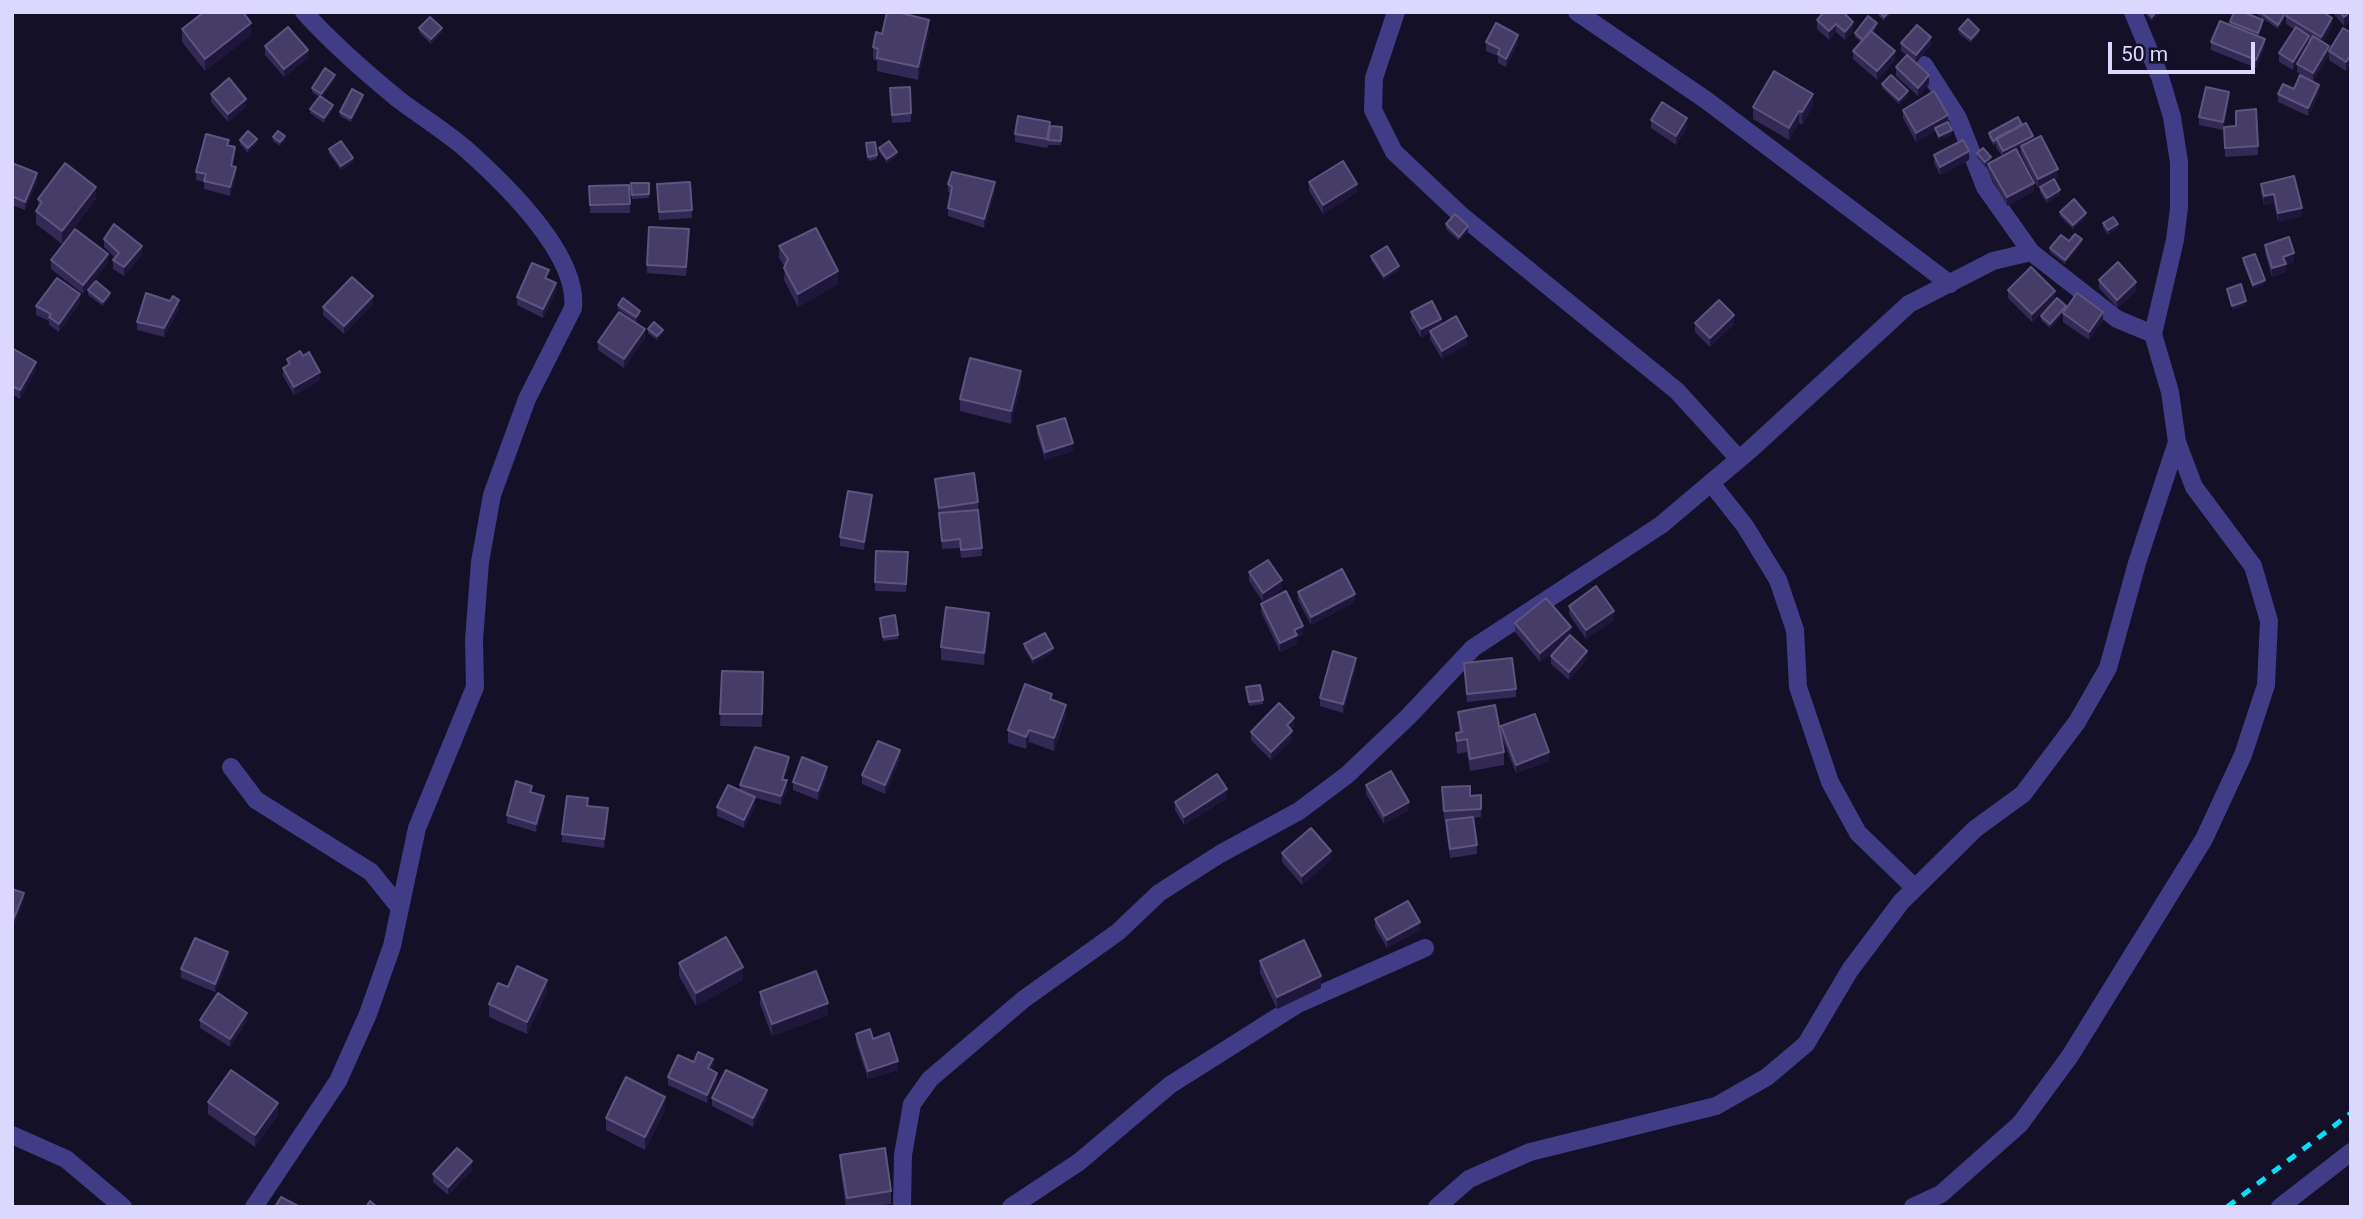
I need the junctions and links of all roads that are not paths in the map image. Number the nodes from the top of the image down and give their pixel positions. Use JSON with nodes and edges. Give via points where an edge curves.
{"nodes":[{"id":1,"x":304,"y":12,"type":"edge"},
{"id":2,"x":1396,"y":12,"type":"edge"},
{"id":3,"x":1577,"y":12,"type":"edge"},
{"id":4,"x":2133,"y":12,"type":"edge"},
{"id":5,"x":1924,"y":65,"type":"dead end"},
{"id":6,"x":2031,"y":252,"type":"junction"},
{"id":7,"x":1950,"y":284,"type":"junction"},
{"id":8,"x":2153,"y":334,"type":"junction"},
{"id":9,"x":2177,"y":442,"type":"junction"},
{"id":10,"x":1740,"y":459,"type":"junction"},
{"id":11,"x":1711,"y":483,"type":"junction"},
{"id":12,"x":230,"y":767,"type":"dead end"},
{"id":13,"x":1915,"y":888,"type":"junction"},
{"id":14,"x":400,"y":908,"type":"junction"},
{"id":15,"x":1425,"y":948,"type":"dead end"},
{"id":16,"x":12,"y":1135,"type":"edge"},
{"id":17,"x":2351,"y":1152,"type":"edge"},
{"id":18,"x":123,"y":1207,"type":"edge"},
{"id":19,"x":254,"y":1207,"type":"edge"},
{"id":20,"x":902,"y":1207,"type":"edge"},
{"id":21,"x":1011,"y":1207,"type":"edge"},
{"id":22,"x":1437,"y":1207,"type":"edge"},
{"id":23,"x":1913,"y":1207,"type":"edge"},
{"id":24,"x":2280,"y":1207,"type":"edge"}],
"edges":[{"from":1,"to":14,"type":"street","via":[[333,44],[466,149],[512,194],[568,268],[575,292],[568,320],[527,399],[492,495],[474,640],[475,687],[417,828]]},
{"from":2,"to":10,"type":"street","via":[[1374,78],[1373,110],[1394,152],[1462,216],[1676,391]]},
{"from":3,"to":7,"type":"street","via":[[1706,100]]},
{"from":4,"to":8,"type":"street","via":[[2160,77],[2179,162],[2175,240]]},
{"from":5,"to":6,"type":"street","via":[[1958,118],[1985,187]]},
{"from":6,"to":7,"type":"street","via":[[1993,261]]},
{"from":6,"to":8,"type":"street","via":[[2117,319]]},
{"from":7,"to":10,"type":"street","via":[[1909,304]]},
{"from":8,"to":9,"type":"street","via":[[2170,392]]},
{"from":9,"to":13,"type":"street","via":[[2108,668],[2077,722],[2023,794],[1975,829]]},
{"from":9,"to":23,"type":"street","via":[[2194,486],[2253,566],[2269,621],[2266,685],[2243,755],[2204,839],[2070,1056],[2020,1124],[1941,1194]]},
{"from":10,"to":11,"type":"street"},
{"from":11,"to":13,"type":"street","via":[[1745,526],[1778,580],[1795,630],[1798,687],[1830,782],[1858,833]]},
{"from":11,"to":20,"type":"street","via":[[1661,525],[1473,648],[1347,775],[1299,811],[1159,893],[1118,932],[1024,999],[930,1079],[912,1104],[902,1154]]},
{"from":12,"to":14,"type":"street","via":[[256,800],[371,872]]},
{"from":13,"to":22,"type":"street","via":[[1850,970],[1806,1044],[1767,1077],[1716,1106],[1530,1152],[1469,1179]]},
{"from":14,"to":19,"type":"street","via":[[372,1003],[338,1081]]},
{"from":15,"to":21,"type":"street","via":[[1298,1004],[1170,1085],[1079,1162]]},
{"from":16,"to":18,"type":"street","via":[[66,1159]]},
{"from":17,"to":24,"type":"street"}]}
